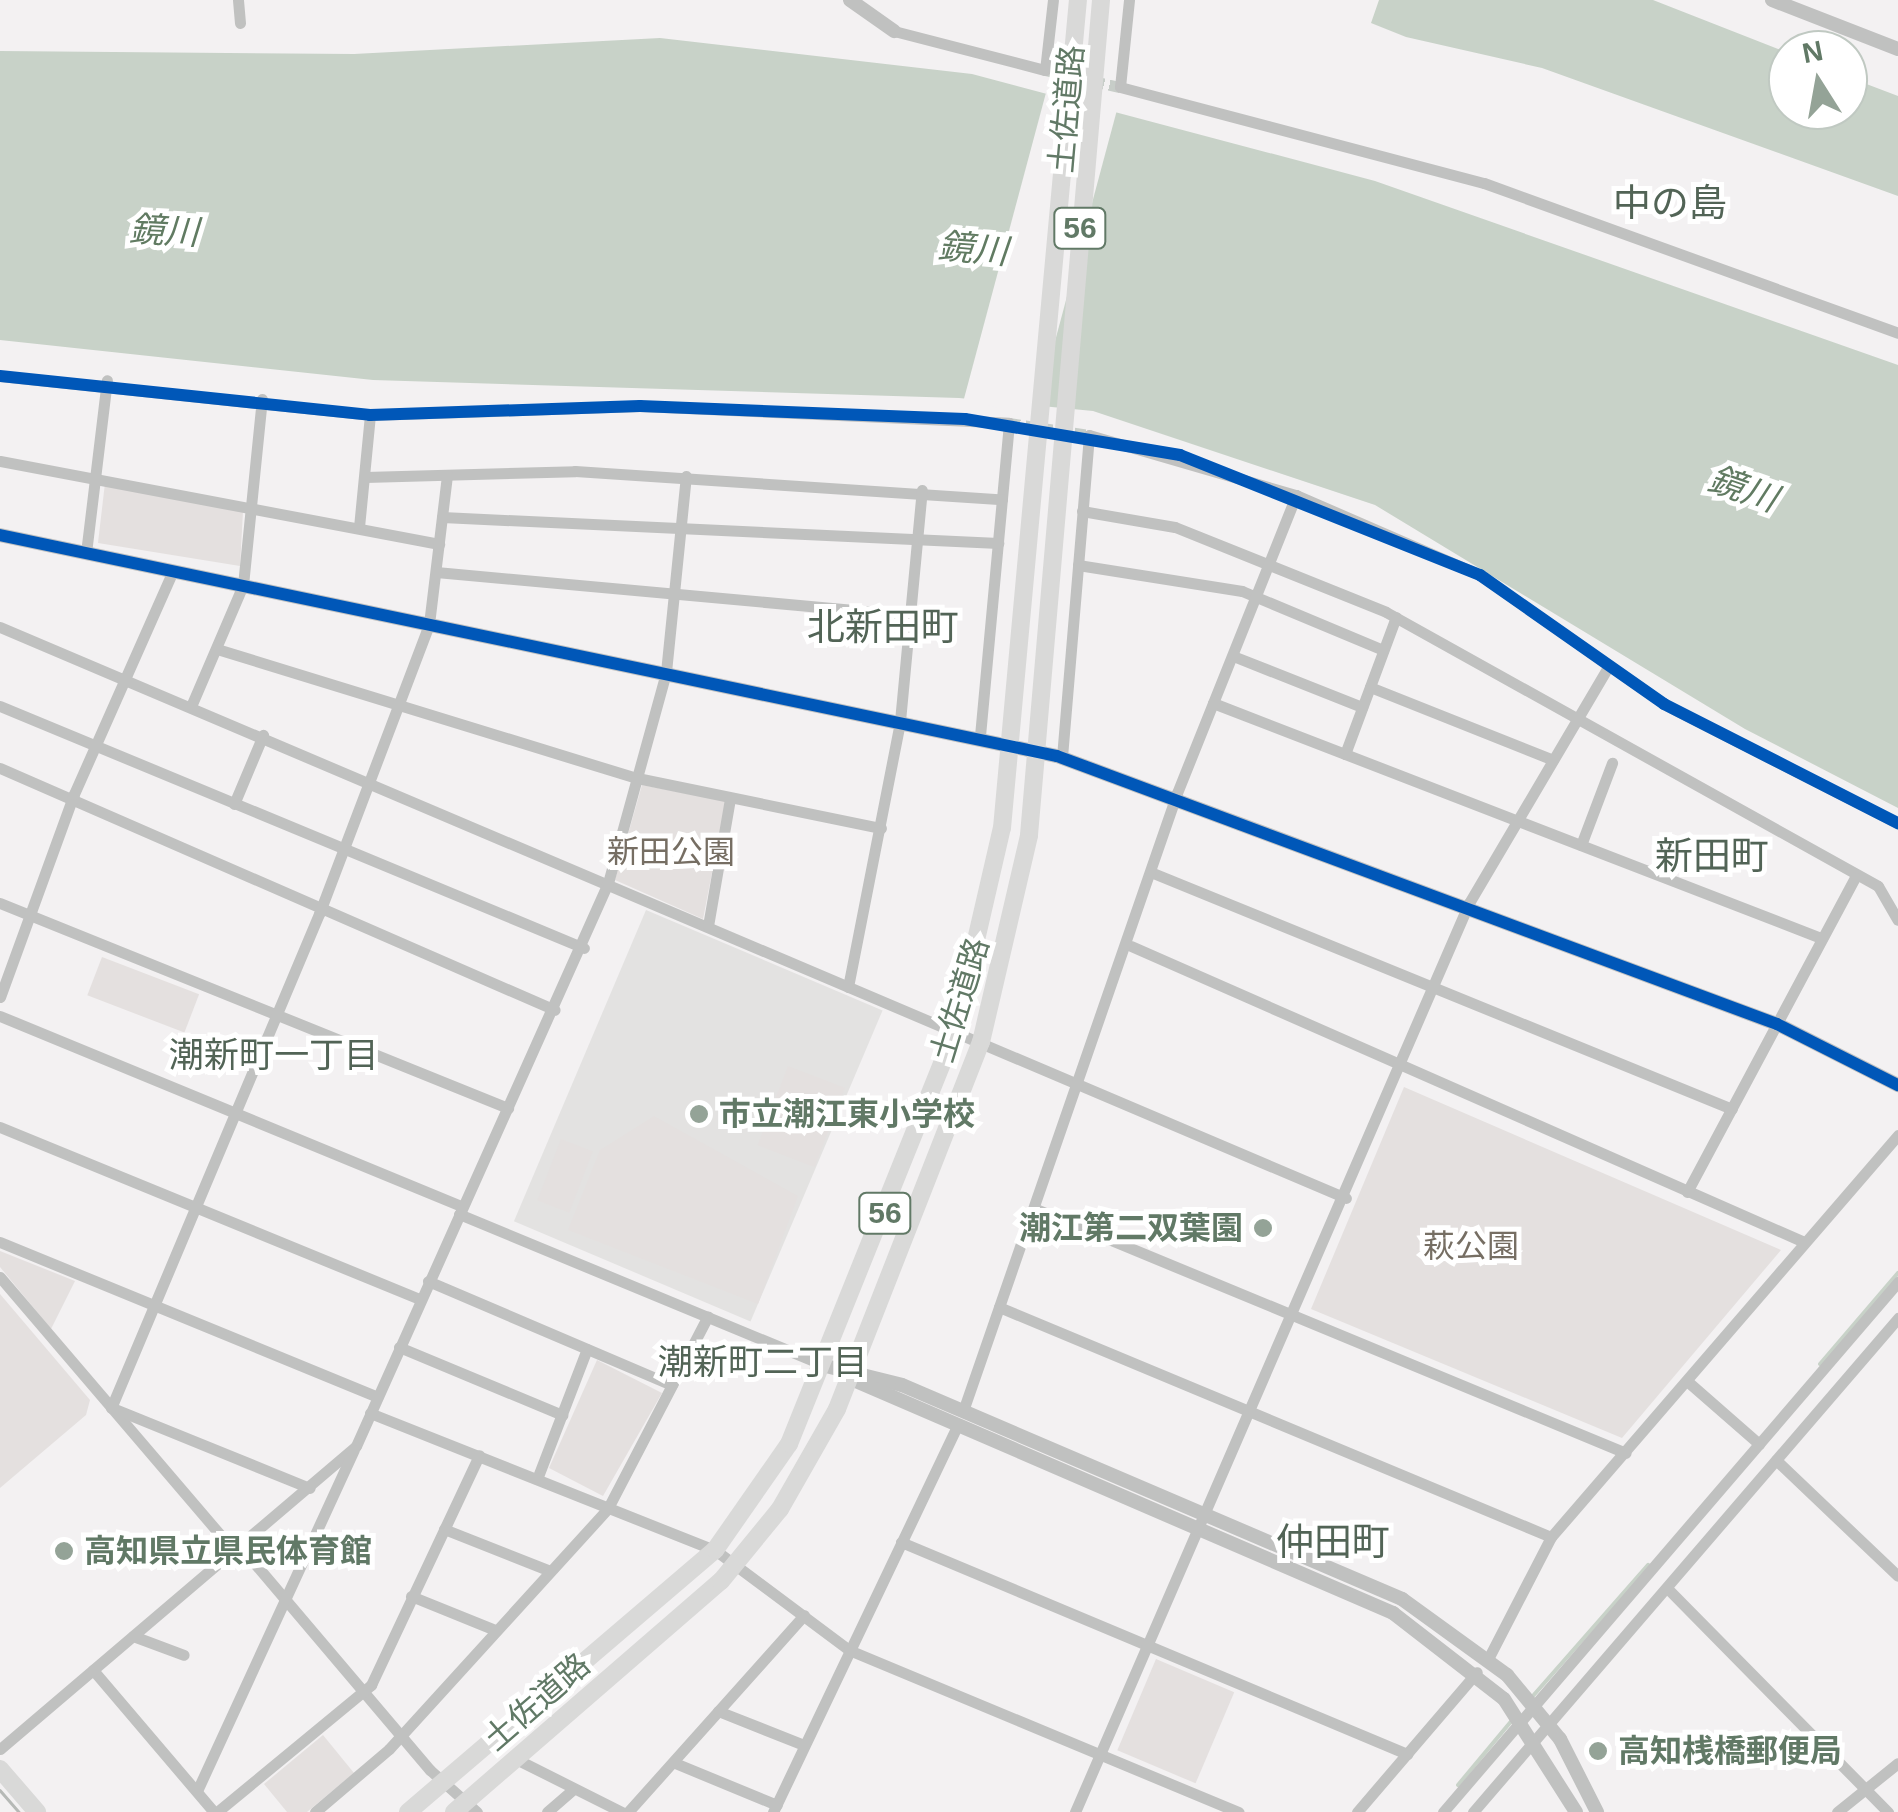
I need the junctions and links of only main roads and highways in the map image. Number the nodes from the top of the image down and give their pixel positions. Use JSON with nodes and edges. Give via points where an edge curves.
{"nodes":[{"id":1,"x":1078,"y":0,"type":"edge"},
{"id":2,"x":1101,"y":0,"type":"edge"},
{"id":3,"x":0,"y":1769,"type":"edge"},
{"id":4,"x":466,"y":1808,"type":"edge"},
{"id":5,"x":36,"y":1812,"type":"edge"},
{"id":6,"x":408,"y":1812,"type":"edge"}],
"edges":[{"from":1,"to":6,"type":"main road","name":"土佐道路","number":"56","via":[[1010,744],[981,939],[955,1031],[826,1366],[789,1444],[715,1550]]},
{"from":2,"to":4,"type":"main road","name":"土佐道路","number":"56","via":[[1038,751],[1007,950],[981,1042],[850,1375],[810,1459],[737,1562]]},
{"from":3,"to":5,"type":"main road"}]}
